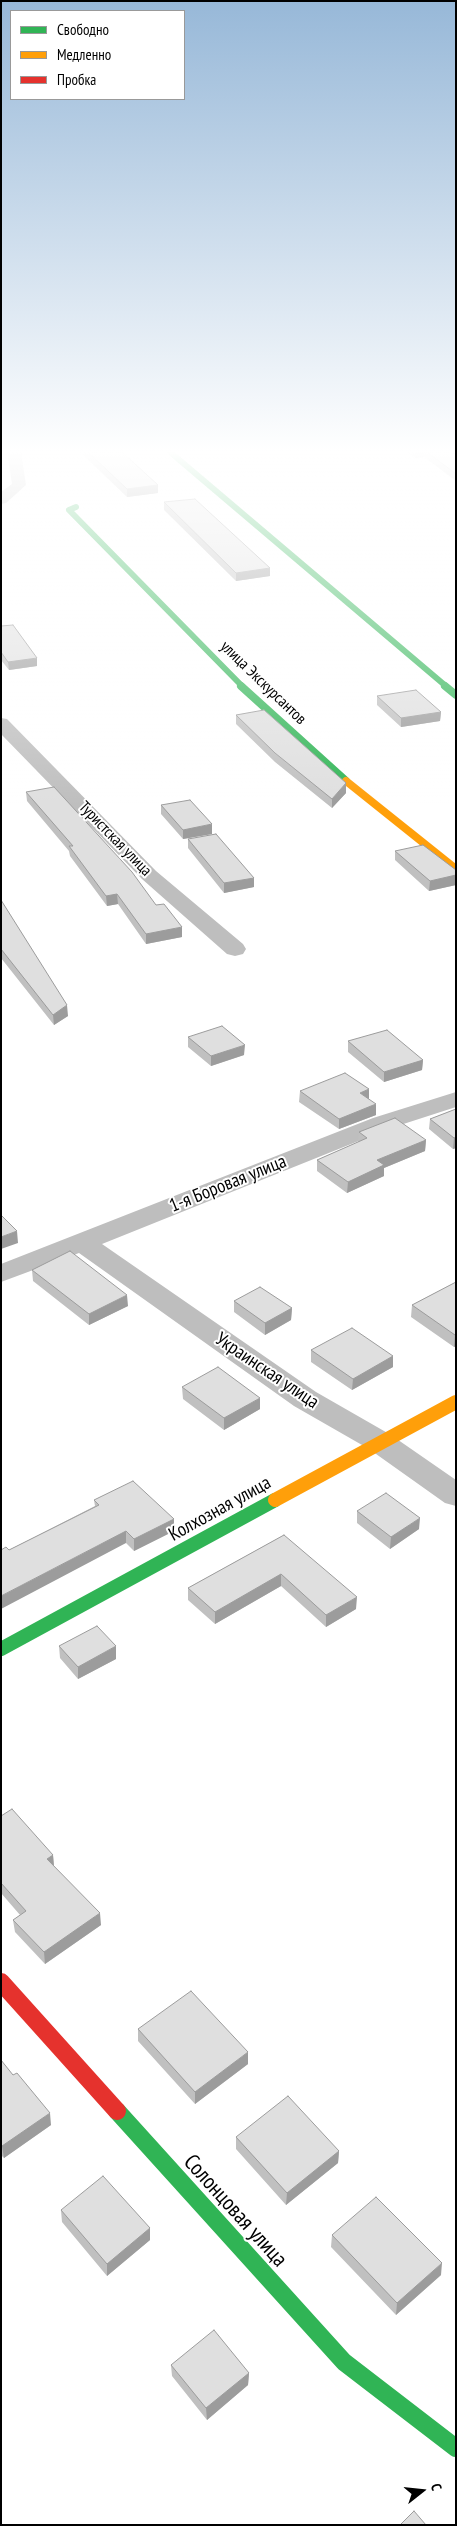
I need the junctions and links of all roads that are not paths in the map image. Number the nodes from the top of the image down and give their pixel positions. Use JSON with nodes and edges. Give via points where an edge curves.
{"nodes":[{"id":1,"x":127,"y":570,"type":"edge"},
{"id":2,"x":308,"y":570,"type":"edge"},
{"id":3,"x":456,"y":696,"type":"edge"},
{"id":4,"x":1,"y":723,"type":"edge"},
{"id":5,"x":456,"y":869,"type":"edge"},
{"id":6,"x":235,"y":949,"type":"dead end"},
{"id":7,"x":456,"y":1099,"type":"edge"},
{"id":8,"x":82,"y":1242,"type":"junction"},
{"id":9,"x":1,"y":1274,"type":"edge"},
{"id":10,"x":456,"y":1402,"type":"edge"},
{"id":11,"x":380,"y":1442,"type":"junction"},
{"id":12,"x":456,"y":1495,"type":"edge"},
{"id":13,"x":1,"y":1649,"type":"edge"},
{"id":14,"x":1,"y":1982,"type":"edge"},
{"id":15,"x":456,"y":2448,"type":"edge"}],
"edges":[{"from":1,"to":5,"type":"main road","name":"улица Экскурсантов","via":[[227,673],[330,768]]},
{"from":2,"to":3,"type":"main road"},
{"from":4,"to":6,"type":"street","name":"Туристская улица","via":[[149,876]]},
{"from":7,"to":8,"type":"street","name":"1-я Боровая улица","via":[[382,1124]]},
{"from":8,"to":9,"type":"street","name":"1-я Боровая улица"},
{"from":8,"to":11,"type":"street","name":"Украинская улица","via":[[305,1398]]},
{"from":10,"to":11,"type":"main road","name":"Колхозная улица"},
{"from":11,"to":12,"type":"street","name":"Украинская улица"},
{"from":11,"to":13,"type":"main road","name":"Колхозная улица"},
{"from":14,"to":15,"type":"main road","name":"Солонцовая улица","via":[[344,2362]]}]}
